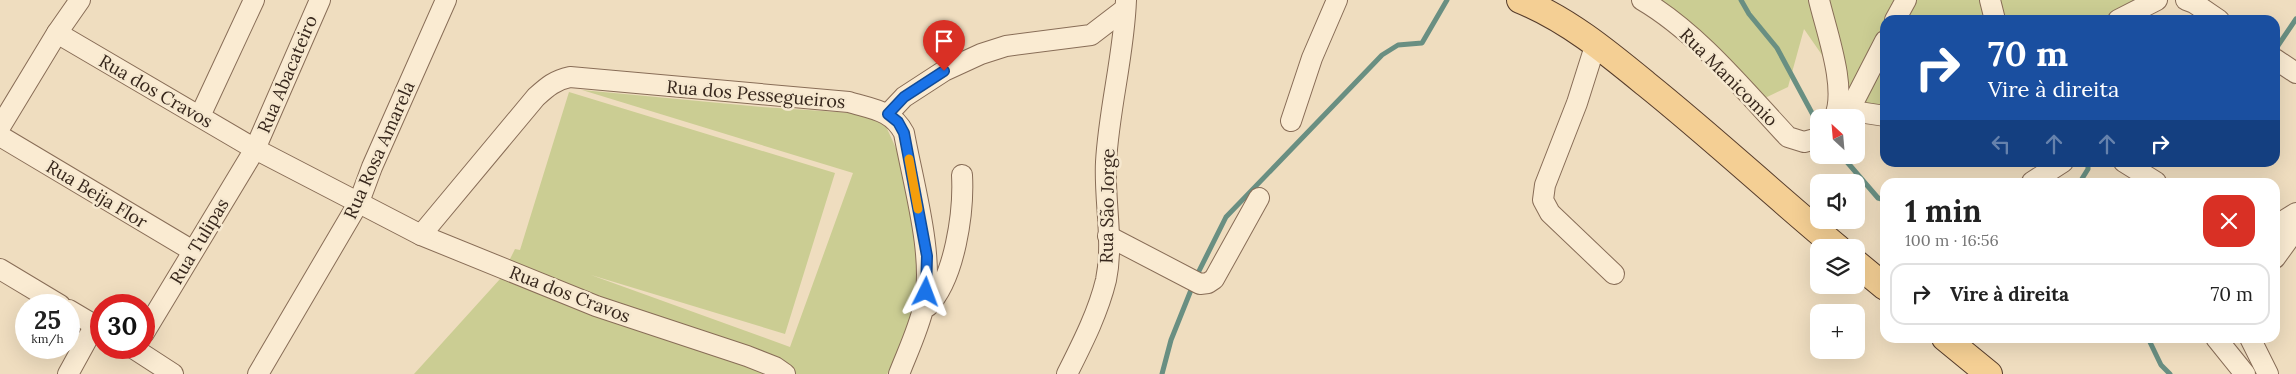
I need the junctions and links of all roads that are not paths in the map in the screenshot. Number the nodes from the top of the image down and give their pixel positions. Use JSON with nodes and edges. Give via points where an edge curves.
{"nodes":[{"id":1,"x":254,"y":0,"type":"edge"},
{"id":2,"x":320,"y":0,"type":"edge"},
{"id":3,"x":446,"y":0,"type":"edge"},
{"id":4,"x":1337,"y":0,"type":"edge"},
{"id":5,"x":1520,"y":0,"type":"edge"},
{"id":6,"x":1642,"y":0,"type":"edge"},
{"id":7,"x":1809,"y":0,"type":"edge"},
{"id":8,"x":1819,"y":0,"type":"edge"},
{"id":9,"x":1906,"y":0,"type":"edge"},
{"id":10,"x":1990,"y":0,"type":"edge"},
{"id":11,"x":2157,"y":0,"type":"edge"},
{"id":12,"x":2186,"y":0,"type":"edge"},
{"id":13,"x":77,"y":1,"type":"edge"},
{"id":14,"x":1125,"y":5,"type":"edge"},
{"id":15,"x":1898,"y":15,"type":"edge"},
{"id":16,"x":1994,"y":15,"type":"edge"},
{"id":17,"x":2128,"y":15,"type":"edge"},
{"id":18,"x":2212,"y":15,"type":"edge"},
{"id":19,"x":57,"y":33,"type":"junction"},
{"id":20,"x":1596,"y":43,"type":"junction"},
{"id":21,"x":1880,"y":49,"type":"edge"},
{"id":22,"x":2280,"y":62,"type":"edge"},
{"id":23,"x":2296,"y":73,"type":"edge"},
{"id":24,"x":1840,"y":109,"type":"edge"},
{"id":25,"x":1841,"y":109,"type":"edge"},
{"id":26,"x":1843,"y":109,"type":"edge"},
{"id":27,"x":888,"y":114,"type":"junction"},
{"id":28,"x":1865,"y":114,"type":"edge"},
{"id":29,"x":200,"y":116,"type":"junction"},
{"id":30,"x":1880,"y":116,"type":"edge"},
{"id":31,"x":1291,"y":121,"type":"dead end"},
{"id":32,"x":0,"y":127,"type":"edge"},
{"id":33,"x":0,"y":136,"type":"edge"},
{"id":34,"x":1810,"y":140,"type":"edge"},
{"id":35,"x":255,"y":149,"type":"junction"},
{"id":36,"x":2055,"y":167,"type":"edge"},
{"id":37,"x":2132,"y":167,"type":"edge"},
{"id":38,"x":962,"y":174,"type":"dead end"},
{"id":39,"x":2038,"y":178,"type":"edge"},
{"id":40,"x":2150,"y":178,"type":"edge"},
{"id":41,"x":1259,"y":198,"type":"dead end"},
{"id":42,"x":359,"y":202,"type":"junction"},
{"id":43,"x":2296,"y":213,"type":"edge"},
{"id":44,"x":2280,"y":223,"type":"edge"},
{"id":45,"x":2296,"y":229,"type":"edge"},
{"id":46,"x":421,"y":235,"type":"junction"},
{"id":47,"x":1108,"y":236,"type":"junction"},
{"id":48,"x":1827,"y":239,"type":"edge"},
{"id":49,"x":193,"y":251,"type":"junction"},
{"id":50,"x":2280,"y":251,"type":"edge"},
{"id":51,"x":1865,"y":270,"type":"edge"},
{"id":52,"x":1,"y":273,"type":"edge"},
{"id":53,"x":1614,"y":274,"type":"dead end"},
{"id":54,"x":1880,"y":283,"type":"edge"},
{"id":55,"x":40,"y":294,"type":"edge"},
{"id":56,"x":155,"y":313,"type":"edge"},
{"id":57,"x":922,"y":313,"type":"junction"},
{"id":58,"x":90,"y":340,"type":"edge"},
{"id":59,"x":1951,"y":343,"type":"edge"},
{"id":60,"x":2220,"y":343,"type":"edge"},
{"id":61,"x":2252,"y":343,"type":"edge"},
{"id":62,"x":155,"y":359,"type":"edge"},
{"id":63,"x":68,"y":374,"type":"edge"},
{"id":64,"x":174,"y":374,"type":"edge"},
{"id":65,"x":258,"y":374,"type":"edge"},
{"id":66,"x":785,"y":374,"type":"edge"},
{"id":67,"x":899,"y":374,"type":"edge"},
{"id":68,"x":1066,"y":374,"type":"edge"},
{"id":69,"x":1989,"y":374,"type":"edge"},
{"id":70,"x":2245,"y":374,"type":"edge"},
{"id":71,"x":2268,"y":374,"type":"edge"}],
"edges":[{"from":1,"to":29,"type":"street"},
{"from":2,"to":35,"type":"street","name":"Rua Abacateiro"},
{"from":3,"to":42,"type":"street","name":"Rua Rosa Amarela"},
{"from":4,"to":31,"type":"street","via":[[1312,58]]},
{"from":5,"to":20,"type":"main road"},
{"from":6,"to":34,"type":"street","name":"Rua Manicomio","via":[[1691,37],[1788,137]]},
{"from":7,"to":24,"type":"street"},
{"from":8,"to":25,"type":"street","via":[[1836,71]]},
{"from":9,"to":15,"type":"street"},
{"from":10,"to":16,"type":"street"},
{"from":11,"to":17,"type":"street"},
{"from":12,"to":18,"type":"street"},
{"from":13,"to":19,"type":"street"},
{"from":14,"to":27,"type":"street","via":[[1091,35],[1006,46],[944,71],[904,97]]},
{"from":14,"to":47,"type":"street","name":"Rua São Jorge","via":[[1121,61],[1106,162]]},
{"from":19,"to":29,"type":"street","name":"Rua dos Cravos"},
{"from":19,"to":32,"type":"street"},
{"from":20,"to":48,"type":"main road","via":[[1704,131]]},
{"from":20,"to":53,"type":"street","via":[[1545,185],[1543,200],[1550,213]]},
{"from":21,"to":26,"type":"street"},
{"from":22,"to":23,"type":"street"},
{"from":27,"to":46,"type":"street","name":"Rua dos Pessegueiros","via":[[848,102],[570,77],[558,80],[536,97]]},
{"from":27,"to":57,"type":"street","via":[[904,133],[927,256],[928,280]]},
{"from":28,"to":30,"type":"street"},
{"from":29,"to":35,"type":"street","name":"Rua dos Cravos"},
{"from":33,"to":49,"type":"street","name":"Rua Beija Flor"},
{"from":35,"to":42,"type":"street","name":"Rua dos Cravos"},
{"from":35,"to":49,"type":"street","name":"Rua Tulipas"},
{"from":36,"to":39,"type":"street"},
{"from":37,"to":40,"type":"street"},
{"from":38,"to":57,"type":"street","via":[[963,208],[957,244],[933,302]]},
{"from":41,"to":47,"type":"street","via":[[1214,279],[1208,283],[1200,284]]},
{"from":42,"to":46,"type":"street","name":"Rua dos Cravos"},
{"from":42,"to":65,"type":"street","name":"Rua Rosa Amarela"},
{"from":43,"to":44,"type":"street"},
{"from":45,"to":50,"type":"street"},
{"from":46,"to":66,"type":"street","name":"Rua dos Cravos","via":[[596,306],[746,356]]},
{"from":47,"to":68,"type":"street","name":"Rua São Jorge","via":[[1106,279],[1090,329]]},
{"from":49,"to":56,"type":"street","name":"Rua Tulipas"},
{"from":51,"to":54,"type":"main road"},
{"from":52,"to":55,"type":"street"},
{"from":57,"to":67,"type":"street"},
{"from":58,"to":63,"type":"street"},
{"from":59,"to":69,"type":"main road"},
{"from":60,"to":70,"type":"street"},
{"from":61,"to":71,"type":"street"},
{"from":62,"to":64,"type":"street"}]}
